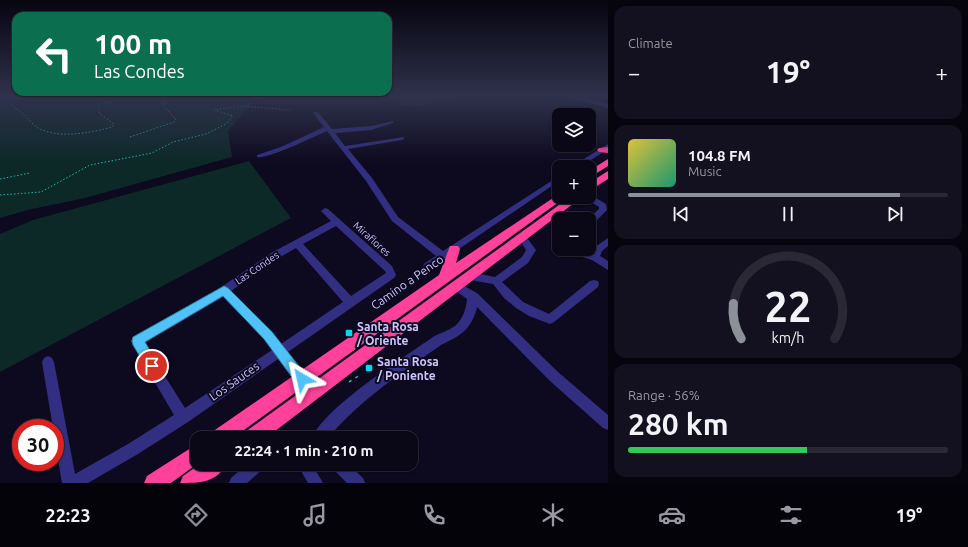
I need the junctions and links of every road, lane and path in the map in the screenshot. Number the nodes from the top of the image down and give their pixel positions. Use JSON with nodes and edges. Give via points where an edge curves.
{"nodes":[{"id":1,"x":29,"y":119,"type":"edge"},
{"id":2,"x":106,"y":119,"type":"edge"},
{"id":3,"x":176,"y":119,"type":"edge"},
{"id":4,"x":232,"y":119,"type":"edge"},
{"id":5,"x":320,"y":119,"type":"edge"},
{"id":6,"x":391,"y":122,"type":"dead end"},
{"id":7,"x":329,"y":130,"type":"junction"},
{"id":8,"x":130,"y":137,"type":"dead end"},
{"id":9,"x":402,"y":138,"type":"dead end"},
{"id":10,"x":344,"y":148,"type":"junction"},
{"id":11,"x":606,"y":149,"type":"edge"},
{"id":12,"x":259,"y":156,"type":"dead end"},
{"id":13,"x":587,"y":160,"type":"edge"},
{"id":14,"x":608,"y":162,"type":"edge"},
{"id":15,"x":596,"y":170,"type":"edge"},
{"id":16,"x":30,"y":173,"type":"dead end"},
{"id":17,"x":608,"y":174,"type":"edge"},
{"id":18,"x":0,"y":179,"type":"edge"},
{"id":19,"x":552,"y":183,"type":"edge"},
{"id":20,"x":596,"y":183,"type":"edge"},
{"id":21,"x":0,"y":196,"type":"edge"},
{"id":22,"x":552,"y":201,"type":"edge"},
{"id":23,"x":596,"y":202,"type":"edge"},
{"id":24,"x":567,"y":204,"type":"edge"},
{"id":25,"x":325,"y":212,"type":"dead end"},
{"id":26,"x":596,"y":216,"type":"edge"},
{"id":27,"x":337,"y":222,"type":"junction"},
{"id":28,"x":522,"y":237,"type":"junction"},
{"id":29,"x":608,"y":241,"type":"edge"},
{"id":30,"x":297,"y":244,"type":"junction"},
{"id":31,"x":454,"y":249,"type":"junction"},
{"id":32,"x":442,"y":256,"type":"junction"},
{"id":33,"x":591,"y":256,"type":"edge"},
{"id":34,"x":595,"y":257,"type":"junction"},
{"id":35,"x":428,"y":266,"type":"dead end"},
{"id":36,"x":608,"y":266,"type":"edge"},
{"id":37,"x":391,"y":273,"type":"joint"},
{"id":38,"x":470,"y":276,"type":"junction"},
{"id":39,"x":445,"y":277,"type":"junction"},
{"id":40,"x":496,"y":281,"type":"junction"},
{"id":41,"x":594,"y":284,"type":"dead end"},
{"id":42,"x":457,"y":286,"type":"junction"},
{"id":43,"x":224,"y":291,"type":"junction"},
{"id":44,"x":473,"y":296,"type":"junction"},
{"id":45,"x":350,"y":302,"type":"junction"},
{"id":46,"x":280,"y":350,"type":"junction"},
{"id":47,"x":48,"y":362,"type":"dead end"},
{"id":48,"x":360,"y":375,"type":"dead end"},
{"id":49,"x":302,"y":379,"type":"junction"},
{"id":50,"x":349,"y":382,"type":"dead end"},
{"id":51,"x":311,"y":394,"type":"junction"},
{"id":52,"x":183,"y":417,"type":"junction"},
{"id":53,"x":608,"y":423,"type":"edge"},
{"id":54,"x":228,"y":431,"type":"edge"},
{"id":55,"x":261,"y":431,"type":"edge"},
{"id":56,"x":325,"y":431,"type":"edge"},
{"id":57,"x":190,"y":458,"type":"edge"},
{"id":58,"x":206,"y":471,"type":"edge"},
{"id":59,"x":250,"y":471,"type":"edge"},
{"id":60,"x":308,"y":471,"type":"edge"},
{"id":61,"x":345,"y":471,"type":"edge"},
{"id":62,"x":69,"y":483,"type":"edge"},
{"id":63,"x":74,"y":483,"type":"edge"},
{"id":64,"x":154,"y":483,"type":"edge"},
{"id":65,"x":190,"y":483,"type":"edge"},
{"id":66,"x":236,"y":483,"type":"edge"},
{"id":67,"x":316,"y":483,"type":"edge"},
{"id":68,"x":358,"y":483,"type":"edge"}],
"edges":[{"from":1,"to":2,"type":"path","via":[[45,131],[61,133],[112,127],[114,124]]},
{"from":3,"to":8,"type":"path","via":[[174,122]]},
{"from":4,"to":21,"type":"path","via":[[206,134],[173,142],[152,153],[90,165],[41,192]]},
{"from":5,"to":7,"type":"street"},
{"from":6,"to":7,"type":"street","via":[[371,128]]},
{"from":7,"to":10,"type":"street"},
{"from":7,"to":12,"type":"street"},
{"from":9,"to":10,"type":"street"},
{"from":10,"to":32,"type":"street","via":[[397,221]]},
{"from":11,"to":13,"type":"street"},
{"from":14,"to":15,"type":"highway"},
{"from":16,"to":18,"type":"path"},
{"from":17,"to":20,"type":"highway"},
{"from":19,"to":31,"type":"street"},
{"from":22,"to":39,"type":"highway","name":"Camino a Penco"},
{"from":23,"to":26,"type":"street","via":[[603,206]]},
{"from":24,"to":28,"type":"highway"},
{"from":25,"to":27,"type":"street","name":"Miraflores"},
{"from":27,"to":30,"type":"street","name":"Las Condes"},
{"from":27,"to":37,"type":"street","name":"Miraflores"},
{"from":28,"to":38,"type":"highway"},
{"from":28,"to":40,"type":"street","via":[[531,250],[524,260]]},
{"from":29,"to":34,"type":"street","via":[[598,249]]},
{"from":30,"to":43,"type":"street","name":"Las Condes","via":[[274,256]]},
{"from":30,"to":45,"type":"street"},
{"from":31,"to":32,"type":"street"},
{"from":31,"to":39,"type":"highway"},
{"from":32,"to":35,"type":"street"},
{"from":33,"to":34,"type":"street"},
{"from":34,"to":36,"type":"street"},
{"from":37,"to":45,"type":"street","name":"Los Sauces","via":[[389,277]]},
{"from":38,"to":40,"type":"street"},
{"from":38,"to":42,"type":"highway"},
{"from":39,"to":49,"type":"highway","name":"Camino a Penco"},
{"from":40,"to":41,"type":"street","via":[[507,296],[529,312],[550,319]]},
{"from":42,"to":44,"type":"street"},
{"from":42,"to":51,"type":"highway"},
{"from":43,"to":46,"type":"street"},
{"from":43,"to":52,"type":"street","name":"Las Condes","via":[[137,341]]},
{"from":44,"to":53,"type":"street","via":[[570,392]]},
{"from":44,"to":56,"type":"street","via":[[471,312],[459,330],[439,340],[363,394]]},
{"from":45,"to":46,"type":"street","name":"Los Sauces"},
{"from":46,"to":49,"type":"street"},
{"from":46,"to":52,"type":"street","name":"Los Sauces"},
{"from":47,"to":62,"type":"street"},
{"from":48,"to":50,"type":"path"},
{"from":49,"to":51,"type":"street"},
{"from":49,"to":54,"type":"highway","name":"Camino a Penco"},
{"from":51,"to":55,"type":"highway"},
{"from":52,"to":63,"type":"street","name":"Los Sauces"},
{"from":57,"to":64,"type":"highway"},
{"from":58,"to":65,"type":"highway"},
{"from":59,"to":66,"type":"street"},
{"from":60,"to":67,"type":"street"},
{"from":61,"to":68,"type":"street"}]}
